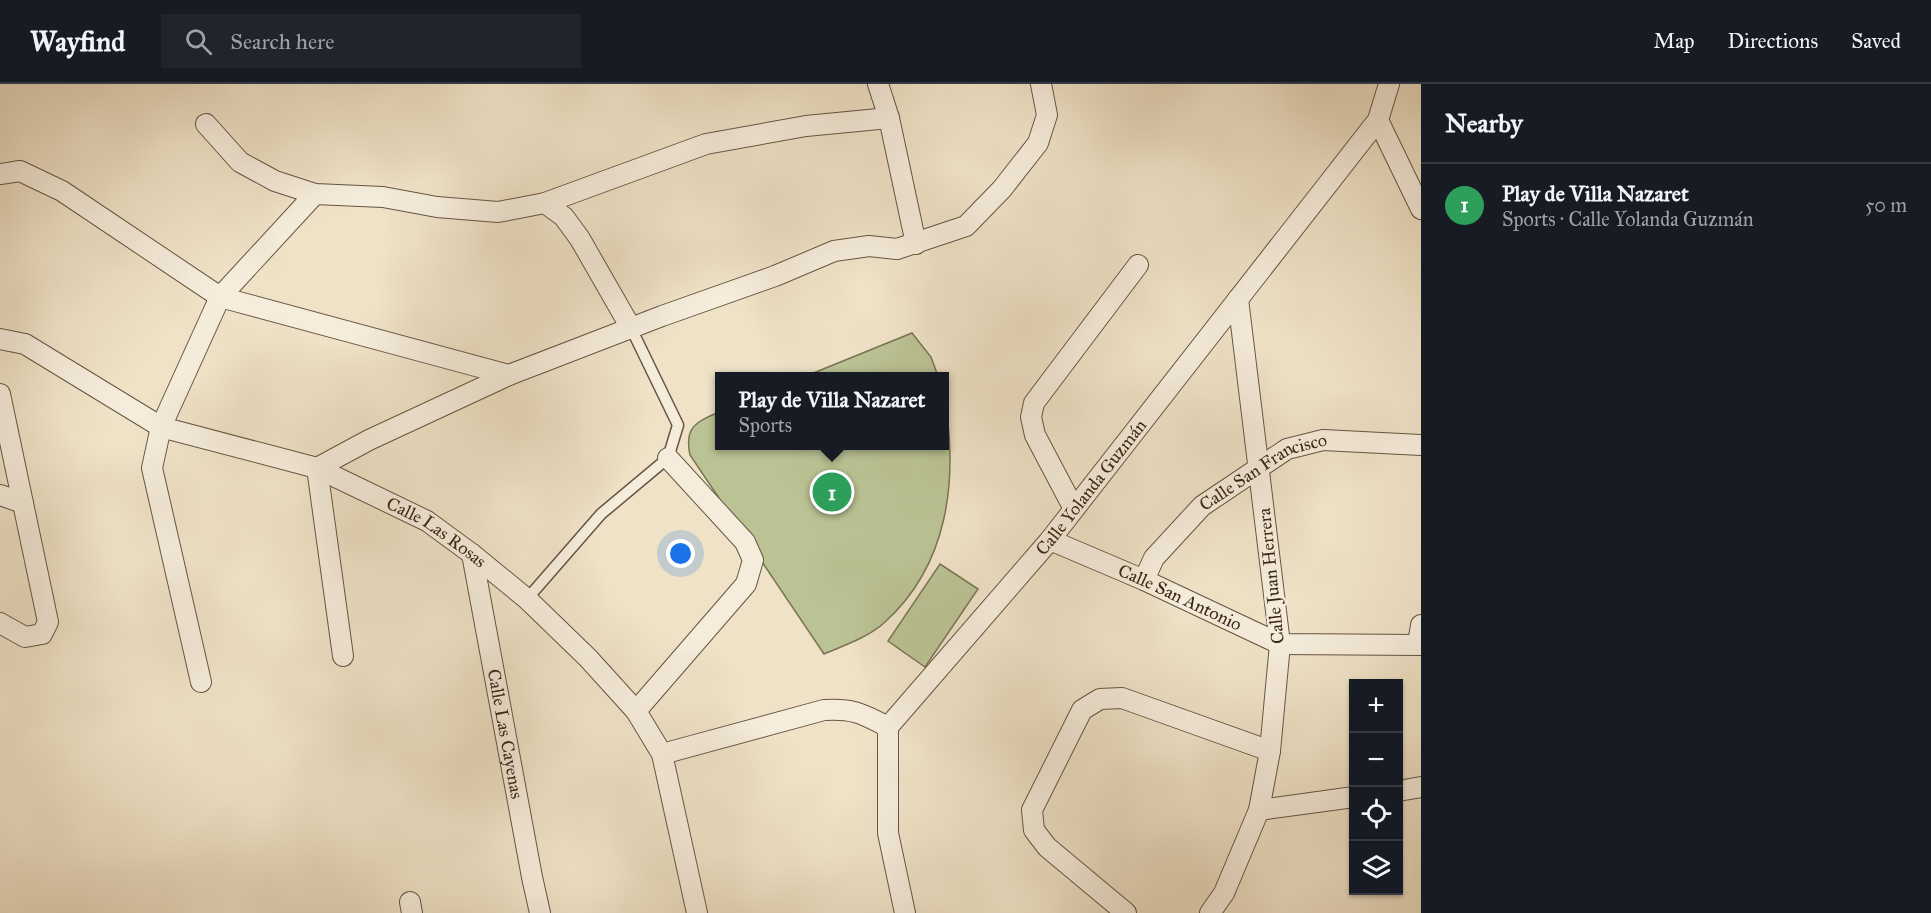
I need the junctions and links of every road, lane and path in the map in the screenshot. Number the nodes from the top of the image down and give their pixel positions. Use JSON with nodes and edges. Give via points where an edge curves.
{"nodes":[{"id":1,"x":878,"y":84,"type":"edge"},
{"id":2,"x":1041,"y":84,"type":"edge"},
{"id":3,"x":1386,"y":85,"type":"edge"},
{"id":4,"x":889,"y":118,"type":"junction"},
{"id":5,"x":1378,"y":120,"type":"junction"},
{"id":6,"x":206,"y":124,"type":"dead end"},
{"id":7,"x":0,"y":174,"type":"edge"},
{"id":8,"x":315,"y":194,"type":"junction"},
{"id":9,"x":545,"y":203,"type":"junction"},
{"id":10,"x":1421,"y":209,"type":"edge"},
{"id":11,"x":916,"y":244,"type":"junction"},
{"id":12,"x":1138,"y":266,"type":"dead end"},
{"id":13,"x":220,"y":297,"type":"junction"},
{"id":14,"x":1238,"y":299,"type":"junction"},
{"id":15,"x":631,"y":328,"type":"junction"},
{"id":16,"x":0,"y":339,"type":"edge"},
{"id":17,"x":509,"y":375,"type":"junction"},
{"id":18,"x":0,"y":394,"type":"edge"},
{"id":19,"x":161,"y":427,"type":"junction"},
{"id":20,"x":1421,"y":445,"type":"edge"},
{"id":21,"x":668,"y":458,"type":"junction"},
{"id":22,"x":1260,"y":466,"type":"junction"},
{"id":23,"x":317,"y":468,"type":"junction"},
{"id":24,"x":0,"y":495,"type":"edge"},
{"id":25,"x":23,"y":503,"type":"junction"},
{"id":26,"x":1074,"y":509,"type":"junction"},
{"id":27,"x":1050,"y":540,"type":"junction"},
{"id":28,"x":472,"y":554,"type":"junction"},
{"id":29,"x":1144,"y":580,"type":"junction"},
{"id":30,"x":527,"y":599,"type":"junction"},
{"id":31,"x":0,"y":623,"type":"edge"},
{"id":32,"x":1420,"y":638,"type":"edge"},
{"id":33,"x":1280,"y":644,"type":"junction"},
{"id":34,"x":343,"y":656,"type":"dead end"},
{"id":35,"x":201,"y":682,"type":"dead end"},
{"id":36,"x":636,"y":711,"type":"junction"},
{"id":37,"x":888,"y":727,"type":"junction"},
{"id":38,"x":1270,"y":751,"type":"junction"},
{"id":39,"x":662,"y":754,"type":"junction"},
{"id":40,"x":1421,"y":788,"type":"edge"},
{"id":41,"x":1403,"y":790,"type":"edge"},
{"id":42,"x":1349,"y":798,"type":"edge"},
{"id":43,"x":1259,"y":810,"type":"junction"},
{"id":44,"x":540,"y":913,"type":"edge"},
{"id":45,"x":697,"y":913,"type":"edge"},
{"id":46,"x":905,"y":913,"type":"edge"},
{"id":47,"x":1126,"y":913,"type":"edge"},
{"id":48,"x":1210,"y":913,"type":"edge"}],
"edges":[{"from":1,"to":4,"type":"street"},
{"from":2,"to":11,"type":"street","via":[[1047,115],[1038,143],[966,226]]},
{"from":3,"to":5,"type":"street","name":"Calle Yolanda Guzmán"},
{"from":4,"to":9,"type":"street","via":[[806,126],[706,144]]},
{"from":4,"to":11,"type":"street"},
{"from":5,"to":10,"type":"street"},
{"from":5,"to":14,"type":"street","name":"Calle Yolanda Guzmán"},
{"from":6,"to":8,"type":"street","via":[[240,162],[275,181]]},
{"from":7,"to":13,"type":"street","via":[[20,171],[62,191]]},
{"from":8,"to":9,"type":"street","via":[[383,197],[498,212]]},
{"from":8,"to":13,"type":"street"},
{"from":9,"to":15,"type":"street","via":[[564,217],[580,239]]},
{"from":11,"to":15,"type":"street","via":[[897,249],[869,246],[834,251]]},
{"from":12,"to":26,"type":"street","via":[[1034,403],[1031,417],[1035,435]]},
{"from":13,"to":17,"type":"street"},
{"from":13,"to":19,"type":"street"},
{"from":14,"to":22,"type":"street","name":"Calle Juan Herrera"},
{"from":14,"to":26,"type":"street","name":"Calle Yolanda Guzmán"},
{"from":15,"to":17,"type":"street"},
{"from":15,"to":21,"type":"lane","via":[[678,425]]},
{"from":16,"to":19,"type":"street","name":"Calle Las Rosas","via":[[26,344]]},
{"from":17,"to":23,"type":"street"},
{"from":18,"to":25,"type":"street"},
{"from":19,"to":23,"type":"street","name":"Calle Las Rosas"},
{"from":19,"to":35,"type":"street","via":[[152,468]]},
{"from":20,"to":22,"type":"street","name":"Calle San Francisco","via":[[1323,440],[1287,449]]},
{"from":21,"to":30,"type":"lane","via":[[601,514]]},
{"from":21,"to":36,"type":"street","via":[[745,542],[753,560],[746,584]]},
{"from":22,"to":29,"type":"street","name":"Calle San Francisco","via":[[1203,506],[1154,558]]},
{"from":22,"to":33,"type":"street","name":"Calle Juan Herrera"},
{"from":23,"to":28,"type":"street","name":"Calle Las Rosas","via":[[426,521]]},
{"from":23,"to":34,"type":"street"},
{"from":24,"to":25,"type":"street"},
{"from":25,"to":31,"type":"street","via":[[48,622],[42,634],[26,637]]},
{"from":26,"to":27,"type":"street","name":"Calle Yolanda Guzmán"},
{"from":27,"to":29,"type":"street","name":"Calle San Antonio"},
{"from":27,"to":37,"type":"street","name":"Calle Yolanda Guzmán"},
{"from":28,"to":30,"type":"street","name":"Calle Las Rosas"},
{"from":28,"to":44,"type":"street","name":"Calle Las Cayenas"},
{"from":29,"to":33,"type":"street","name":"Calle San Antonio"},
{"from":30,"to":36,"type":"street","name":"Calle Las Rosas"},
{"from":32,"to":33,"type":"street","name":"Calle San Antonio"},
{"from":33,"to":38,"type":"street","name":"Calle Juan Herrera"},
{"from":36,"to":39,"type":"street","name":"Calle Las Rosas"},
{"from":37,"to":39,"type":"street","via":[[858,712],[824,710]]},
{"from":37,"to":46,"type":"street","via":[[888,832]]},
{"from":38,"to":43,"type":"street","name":"Calle Juan Herrera"},
{"from":38,"to":47,"type":"street","via":[[1122,698],[1100,699],[1082,710],[1032,810],[1034,830],[1047,847]]},
{"from":39,"to":45,"type":"street","name":"Calle Las Rosas"},
{"from":40,"to":41,"type":"street"},
{"from":42,"to":43,"type":"street"},
{"from":43,"to":48,"type":"street","name":"Calle Juan Herrera","via":[[1224,893]]}]}
